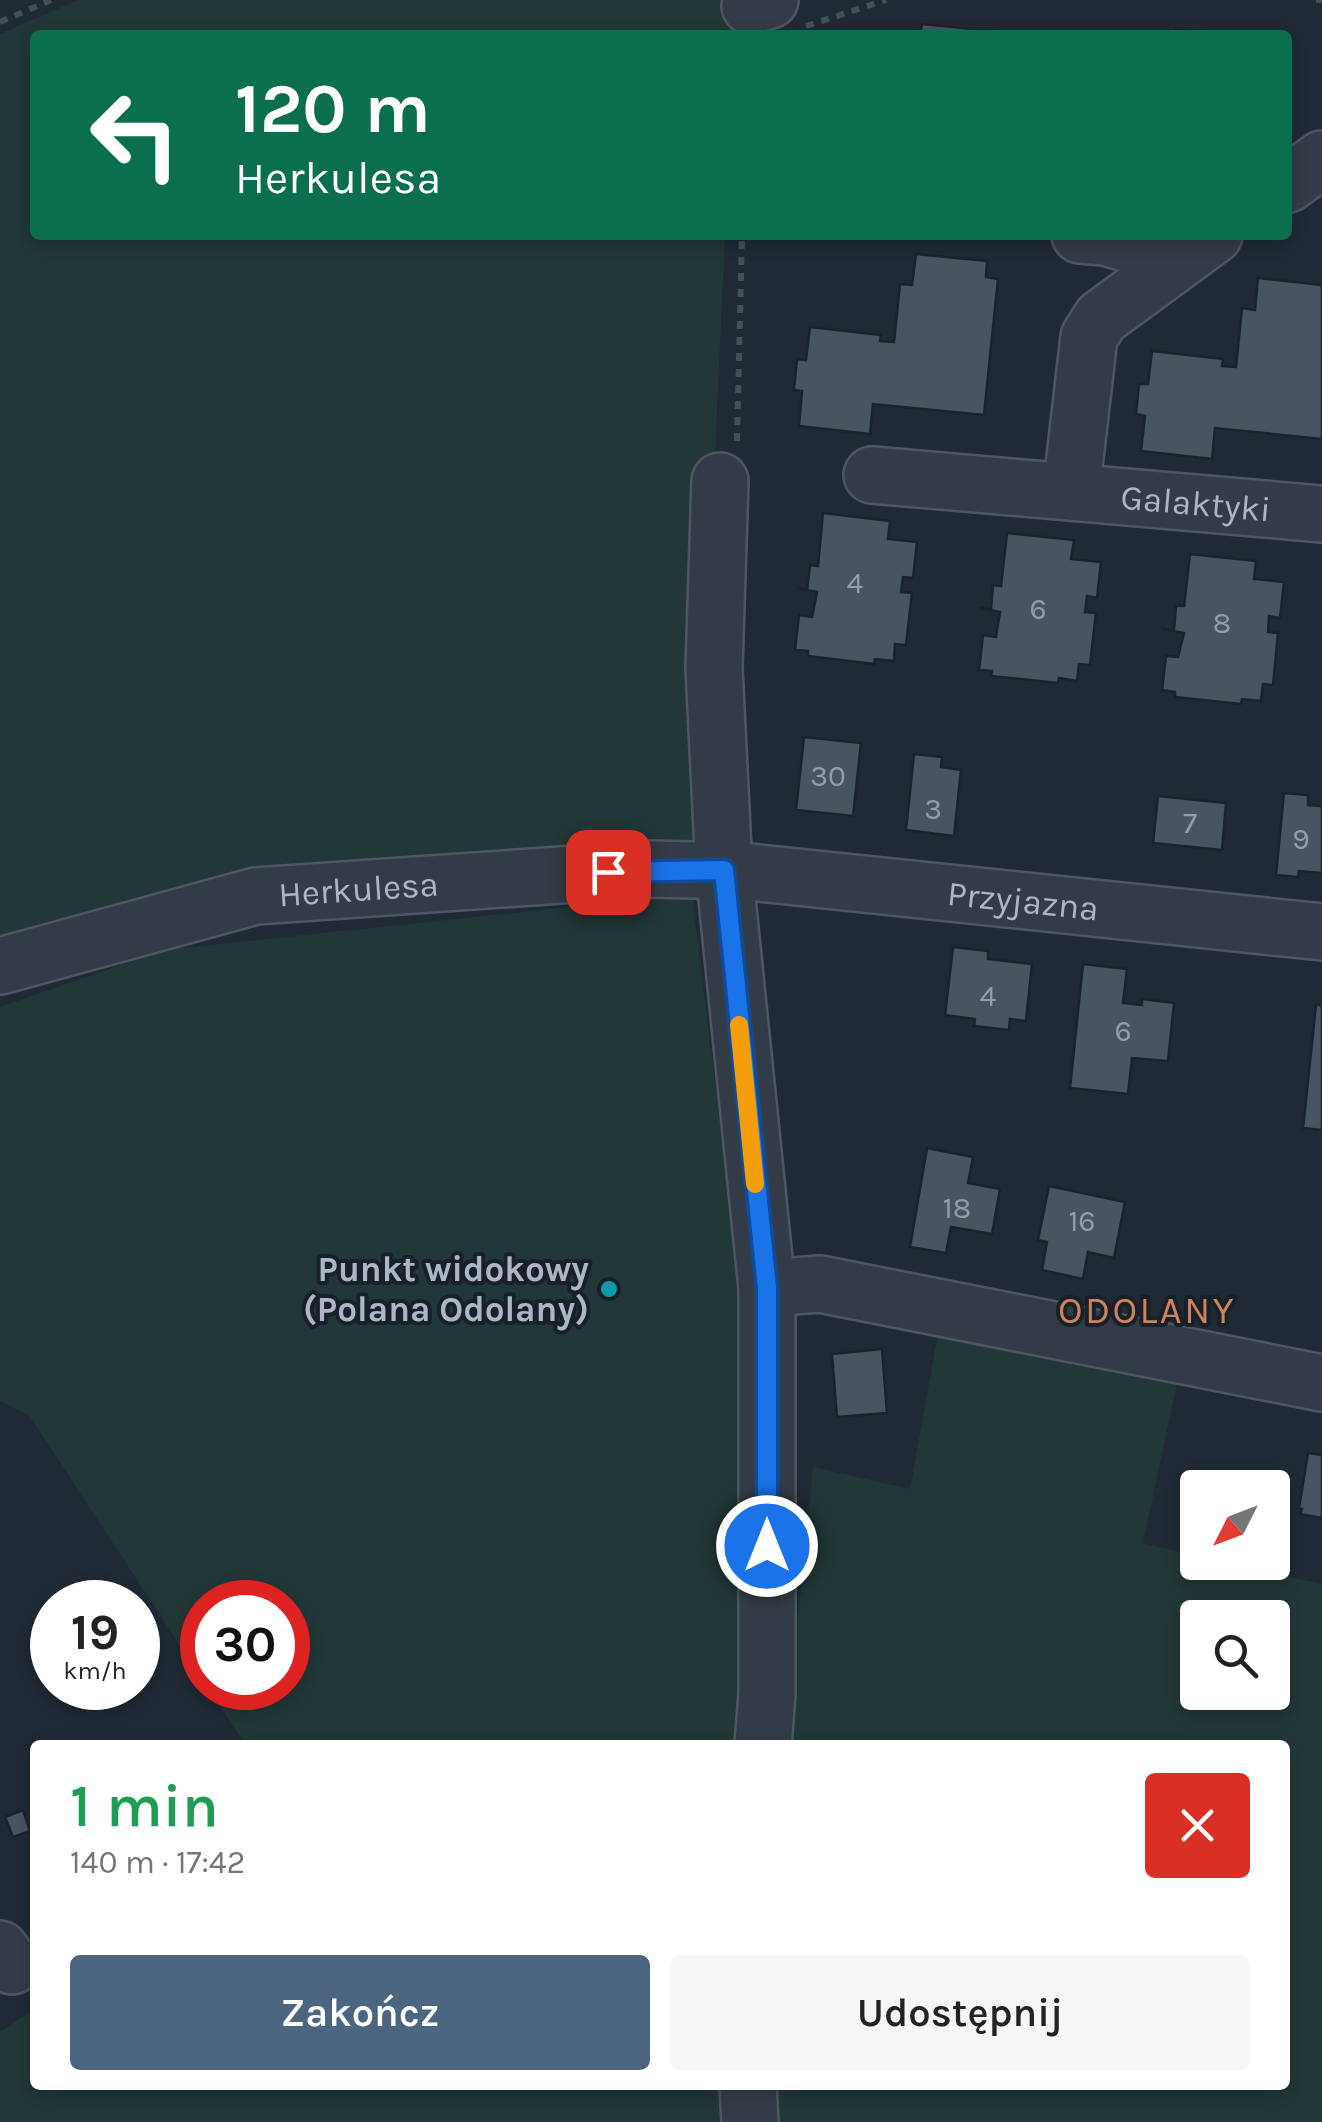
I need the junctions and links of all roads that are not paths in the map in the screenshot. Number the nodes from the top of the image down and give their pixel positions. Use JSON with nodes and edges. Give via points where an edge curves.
{"nodes":[{"id":1,"x":1322,"y":159,"type":"edge"},
{"id":2,"x":1292,"y":181,"type":"edge"},
{"id":3,"x":1125,"y":240,"type":"edge"},
{"id":4,"x":1197,"y":247,"type":"edge"},
{"id":5,"x":872,"y":475,"type":"dead end"},
{"id":6,"x":720,"y":481,"type":"road end"},
{"id":7,"x":1071,"y":492,"type":"junction"},
{"id":8,"x":1322,"y":514,"type":"edge"},
{"id":9,"x":724,"y":870,"type":"junction"},
{"id":10,"x":1322,"y":932,"type":"edge"},
{"id":11,"x":0,"y":966,"type":"edge"},
{"id":12,"x":767,"y":1288,"type":"junction"},
{"id":13,"x":1322,"y":1383,"type":"edge"},
{"id":14,"x":763,"y":1740,"type":"edge"},
{"id":15,"x":748,"y":2090,"type":"edge"},
{"id":16,"x":750,"y":2122,"type":"edge"}],
"edges":[{"from":1,"to":2,"type":"street"},
{"from":3,"to":4,"type":"street","name":"Galaktyki"},
{"from":4,"to":7,"type":"street","name":"Galaktyki","via":[[1101,318],[1089,337]]},
{"from":5,"to":7,"type":"street","name":"Galaktyki"},
{"from":6,"to":9,"type":"street","via":[[714,668]]},
{"from":7,"to":8,"type":"street","name":"Galaktyki"},
{"from":9,"to":10,"type":"street","name":"Przyjazna"},
{"from":9,"to":11,"type":"street","name":"Herkulesa","via":[[648,869],[256,896]]},
{"from":9,"to":12,"type":"street"},
{"from":12,"to":13,"type":"street","via":[[820,1284]]},
{"from":12,"to":14,"type":"street"},
{"from":15,"to":16,"type":"street"}]}
